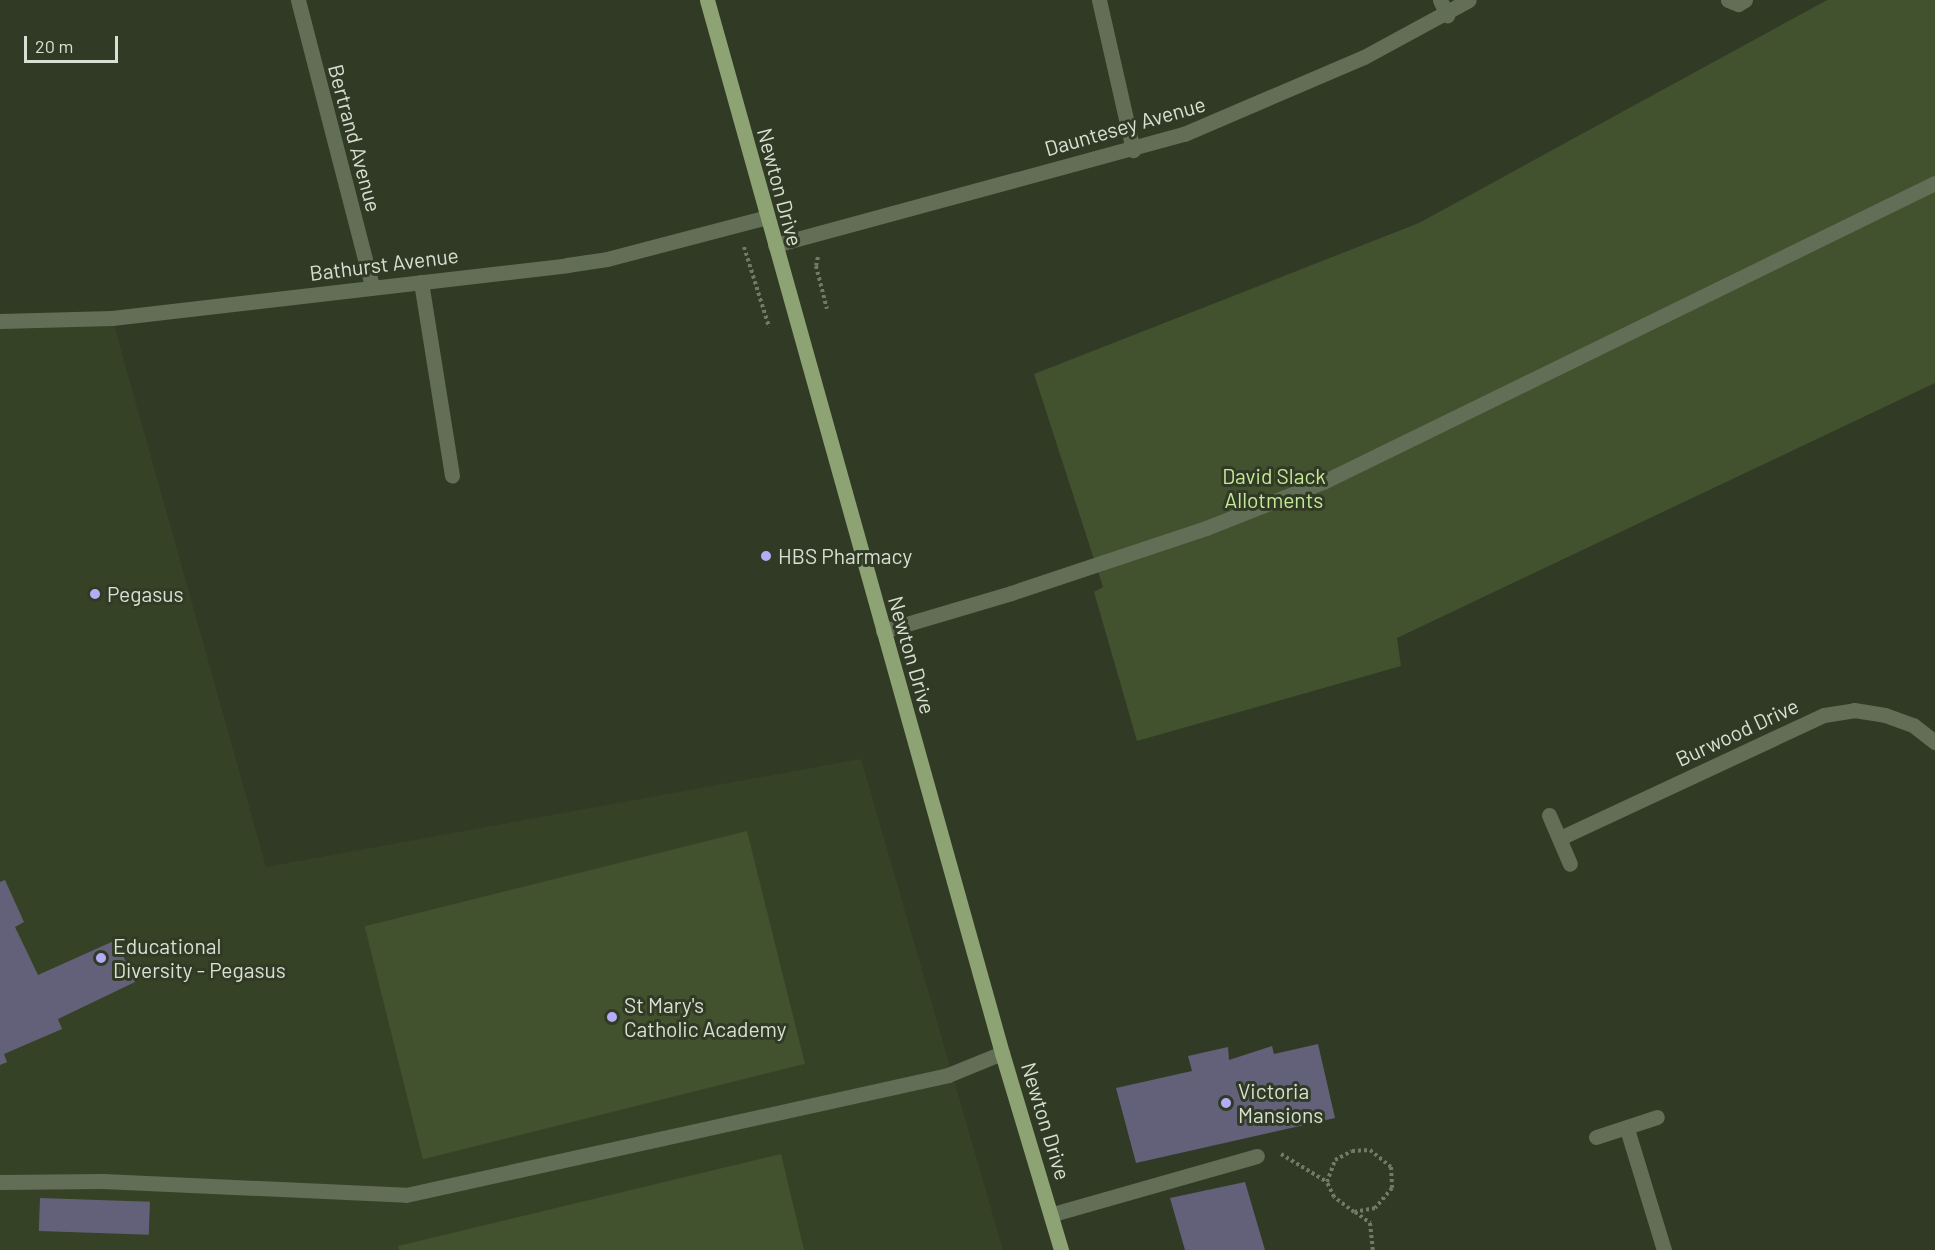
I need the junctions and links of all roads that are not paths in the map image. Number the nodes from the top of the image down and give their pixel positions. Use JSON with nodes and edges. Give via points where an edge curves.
{"nodes":[{"id":1,"x":298,"y":0,"type":"edge"},
{"id":2,"x":707,"y":0,"type":"edge"},
{"id":3,"x":1099,"y":0,"type":"edge"},
{"id":4,"x":1440,"y":0,"type":"edge"},
{"id":5,"x":1469,"y":0,"type":"edge"},
{"id":6,"x":1728,"y":0,"type":"edge"},
{"id":7,"x":1745,"y":0,"type":"edge"},
{"id":8,"x":1447,"y":15,"type":"junction"},
{"id":9,"x":1133,"y":150,"type":"junction"},
{"id":10,"x":1935,"y":183,"type":"edge"},
{"id":11,"x":767,"y":217,"type":"junction"},
{"id":12,"x":775,"y":245,"type":"junction"},
{"id":13,"x":421,"y":282,"type":"junction"},
{"id":14,"x":372,"y":286,"type":"junction"},
{"id":15,"x":0,"y":321,"type":"edge"},
{"id":16,"x":452,"y":476,"type":"dead end"},
{"id":17,"x":884,"y":631,"type":"junction"},
{"id":18,"x":1935,"y":742,"type":"edge"},
{"id":19,"x":1549,"y":815,"type":"dead end"},
{"id":20,"x":1560,"y":838,"type":"junction"},
{"id":21,"x":1570,"y":864,"type":"dead end"},
{"id":22,"x":1002,"y":1053,"type":"junction"},
{"id":23,"x":1657,"y":1118,"type":"dead end"},
{"id":24,"x":1627,"y":1129,"type":"junction"},
{"id":25,"x":1596,"y":1137,"type":"dead end"},
{"id":26,"x":1257,"y":1156,"type":"dead end"},
{"id":27,"x":0,"y":1182,"type":"edge"},
{"id":28,"x":1053,"y":1214,"type":"junction"},
{"id":29,"x":1061,"y":1250,"type":"edge"},
{"id":30,"x":1664,"y":1250,"type":"edge"}],
"edges":[{"from":1,"to":14,"type":"street","name":"Bertrand Avenue"},
{"from":2,"to":11,"type":"main road","name":"Newton Drive"},
{"from":3,"to":9,"type":"street"},
{"from":4,"to":8,"type":"street"},
{"from":5,"to":8,"type":"street","name":"Dauntesey Avenue"},
{"from":6,"to":7,"type":"street","via":[[1738,4]]},
{"from":8,"to":9,"type":"street","name":"Dauntesey Avenue","via":[[1220,121]]},
{"from":9,"to":12,"type":"street","name":"Dauntesey Avenue","via":[[926,201]]},
{"from":10,"to":17,"type":"street","via":[[1323,482],[1206,528]]},
{"from":11,"to":12,"type":"main road","name":"Newton Drive"},
{"from":11,"to":13,"type":"street","name":"Bathurst Avenue","via":[[607,259]]},
{"from":12,"to":17,"type":"main road","name":"Newton Drive"},
{"from":13,"to":14,"type":"street","name":"Bathurst Avenue"},
{"from":13,"to":16,"type":"street"},
{"from":14,"to":15,"type":"street","name":"Bathurst Avenue","via":[[112,318]]},
{"from":17,"to":22,"type":"main road","name":"Newton Drive"},
{"from":18,"to":20,"type":"street","name":"Burwood Drive","via":[[1913,725],[1886,715],[1854,710],[1824,715]]},
{"from":19,"to":20,"type":"street"},
{"from":20,"to":21,"type":"street"},
{"from":22,"to":27,"type":"street","via":[[948,1075],[406,1195],[102,1181]]},
{"from":22,"to":28,"type":"main road","name":"Newton Drive"},
{"from":23,"to":24,"type":"street"},
{"from":24,"to":25,"type":"street"},
{"from":24,"to":30,"type":"street"},
{"from":26,"to":28,"type":"street"},
{"from":28,"to":29,"type":"main road","name":"Newton Drive"}]}
